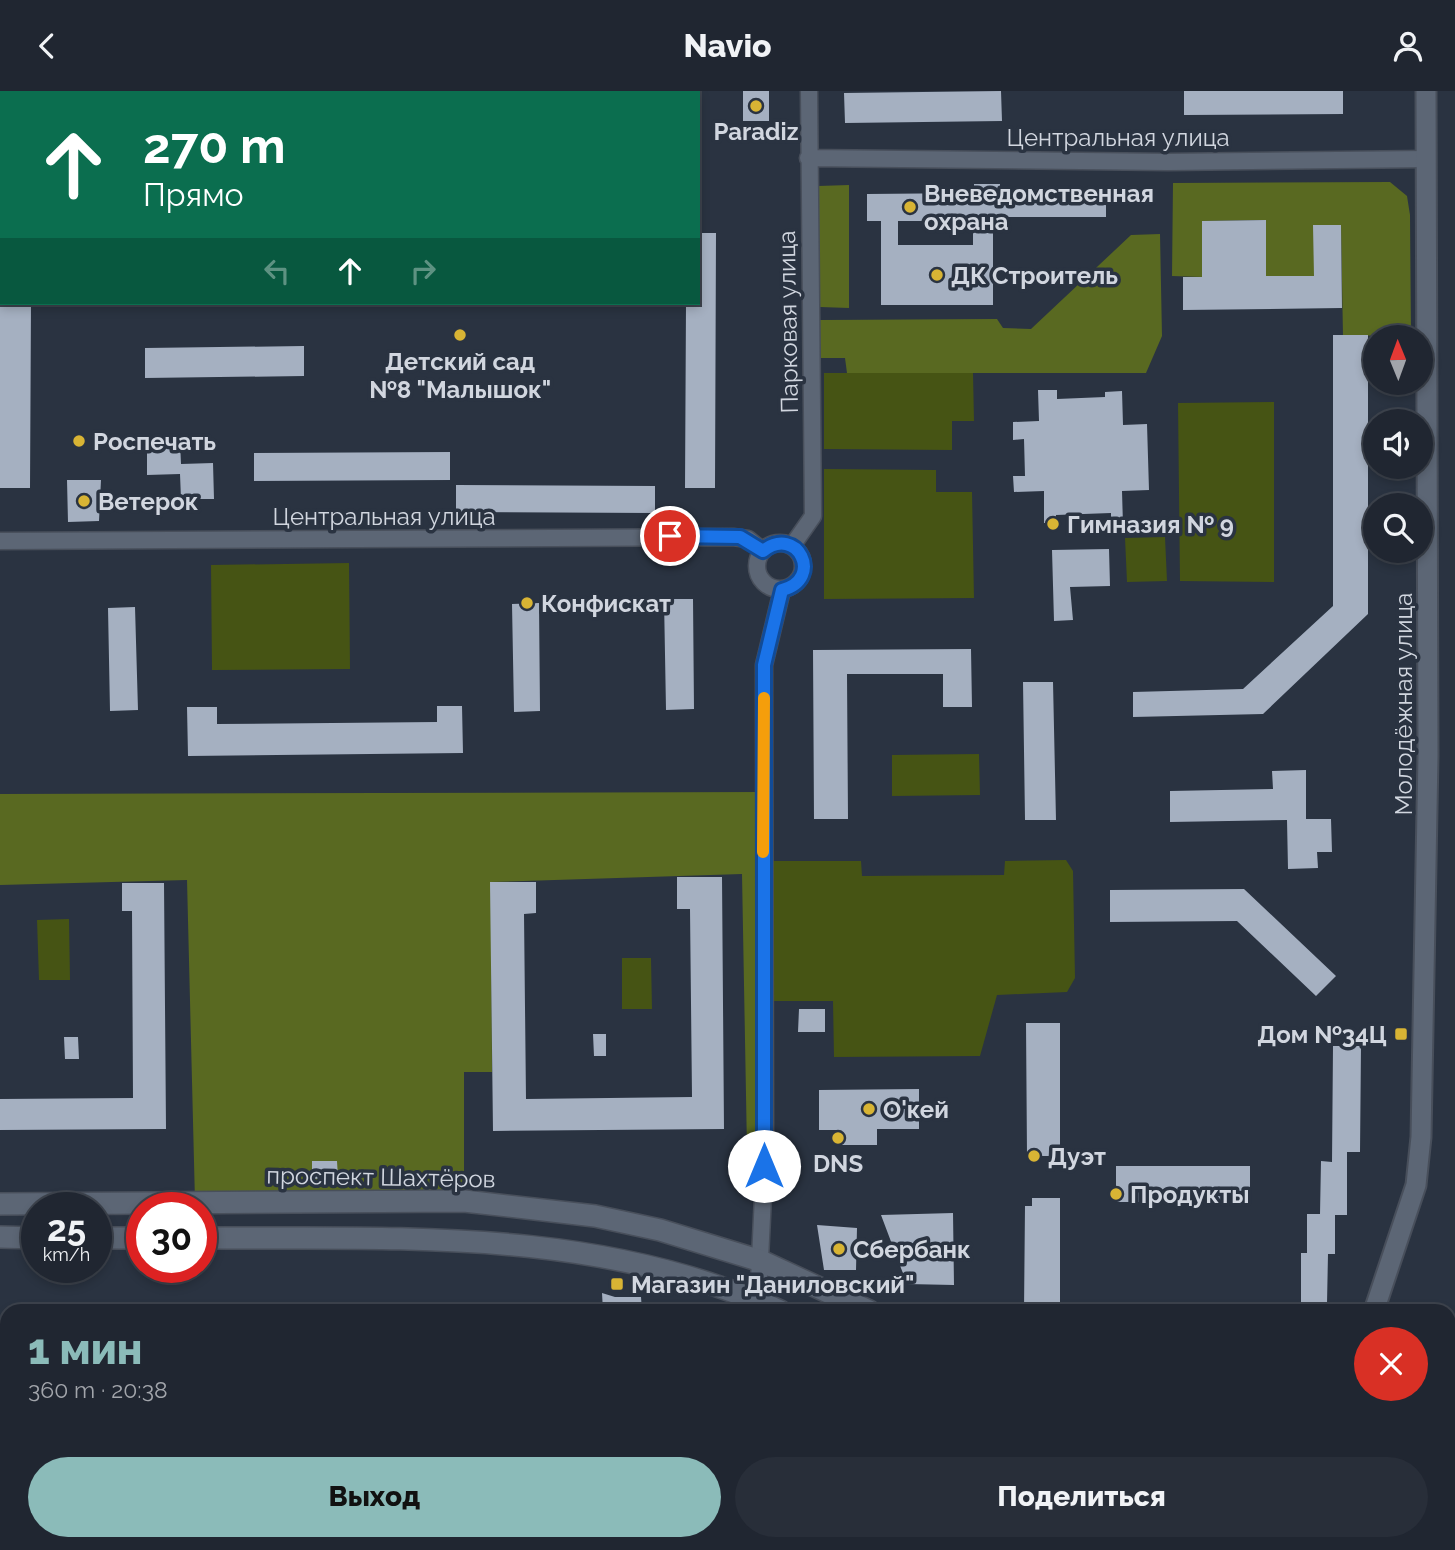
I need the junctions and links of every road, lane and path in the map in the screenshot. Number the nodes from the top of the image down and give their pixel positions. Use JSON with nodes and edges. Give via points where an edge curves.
{"nodes":[{"id":1,"x":809,"y":91,"type":"edge"},
{"id":2,"x":1426,"y":91,"type":"edge"},
{"id":3,"x":808,"y":158,"type":"junction"},
{"id":4,"x":1427,"y":159,"type":"junction"},
{"id":5,"x":0,"y":541,"type":"edge"},
{"id":6,"x":792,"y":546,"type":"junction"},
{"id":7,"x":763,"y":551,"type":"junction"},
{"id":8,"x":782,"y":590,"type":"junction"},
{"id":9,"x":0,"y":1204,"type":"edge"},
{"id":10,"x":0,"y":1237,"type":"edge"},
{"id":11,"x":21,"y":1238,"type":"edge"},
{"id":12,"x":217,"y":1238,"type":"edge"},
{"id":13,"x":761,"y":1261,"type":"junction"},
{"id":14,"x":758,"y":1301,"type":"junction"},
{"id":15,"x":765,"y":1304,"type":"edge"},
{"id":16,"x":854,"y":1304,"type":"edge"},
{"id":17,"x":1376,"y":1304,"type":"edge"}],
"edges":[{"from":1,"to":3,"type":"street","name":"Парковая улица"},
{"from":2,"to":4,"type":"street","name":"Молодёжная улица"},
{"from":3,"to":4,"type":"street","name":"Центральная улица"},
{"from":3,"to":6,"type":"street","name":"Парковая улица","via":[[813,516]]},
{"from":4,"to":17,"type":"street","name":"Молодёжная улица","via":[[1429,755],[1421,1137],[1416,1185]]},
{"from":5,"to":7,"type":"street","name":"Центральная улица","via":[[720,536],[748,539]]},
{"from":6,"to":7,"type":"street","via":[[776,543]]},
{"from":6,"to":8,"type":"street","via":[[804,569],[796,584]]},
{"from":7,"to":8,"type":"street","via":[[757,563],[759,576],[767,586]]},
{"from":8,"to":13,"type":"street","via":[[764,665]]},
{"from":9,"to":13,"type":"main road","name":"проспект Шахтёров","via":[[464,1201],[595,1216]]},
{"from":10,"to":11,"type":"main road"},
{"from":12,"to":14,"type":"main road","via":[[472,1240],[528,1245],[656,1267]]},
{"from":13,"to":14,"type":"street"},
{"from":13,"to":16,"type":"main road","name":"проспект Шахтёров"},
{"from":14,"to":15,"type":"main road"}]}
